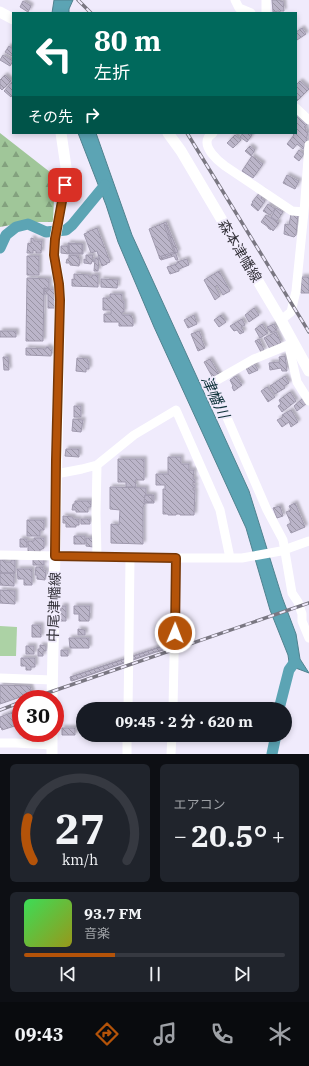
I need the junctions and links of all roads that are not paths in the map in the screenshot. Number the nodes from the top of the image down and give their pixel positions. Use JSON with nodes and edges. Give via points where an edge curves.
{"nodes":[{"id":1,"x":235,"y":0,"type":"edge"},
{"id":2,"x":266,"y":0,"type":"edge"},
{"id":3,"x":249,"y":12,"type":"edge"},
{"id":4,"x":266,"y":12,"type":"edge"},
{"id":5,"x":297,"y":109,"type":"edge"},
{"id":6,"x":309,"y":120,"type":"edge"},
{"id":7,"x":61,"y":134,"type":"edge"},
{"id":8,"x":169,"y":134,"type":"edge"},
{"id":9,"x":211,"y":134,"type":"edge"},
{"id":10,"x":309,"y":145,"type":"edge"},
{"id":11,"x":304,"y":212,"type":"junction"},
{"id":12,"x":281,"y":320,"type":"junction"},
{"id":13,"x":293,"y":343,"type":"junction"},
{"id":14,"x":309,"y":371,"type":"edge"},
{"id":15,"x":309,"y":401,"type":"edge"},
{"id":16,"x":96,"y":465,"type":"junction"},
{"id":17,"x":56,"y":474,"type":"junction"},
{"id":18,"x":309,"y":541,"type":"edge"},
{"id":19,"x":283,"y":550,"type":"junction"},
{"id":20,"x":0,"y":556,"type":"edge"},
{"id":21,"x":55,"y":556,"type":"junction"},
{"id":22,"x":96,"y":557,"type":"junction"},
{"id":23,"x":130,"y":558,"type":"junction"},
{"id":24,"x":176,"y":558,"type":"junction"},
{"id":25,"x":230,"y":558,"type":"junction"},
{"id":26,"x":309,"y":638,"type":"edge"},
{"id":27,"x":0,"y":678,"type":"edge"},
{"id":28,"x":52,"y":680,"type":"junction"},
{"id":29,"x":52,"y":690,"type":"edge"},
{"id":30,"x":128,"y":702,"type":"edge"},
{"id":31,"x":173,"y":702,"type":"edge"},
{"id":32,"x":127,"y":742,"type":"edge"},
{"id":33,"x":172,"y":742,"type":"edge"},
{"id":34,"x":0,"y":744,"type":"edge"},
{"id":35,"x":52,"y":750,"type":"edge"},
{"id":36,"x":127,"y":754,"type":"edge"},
{"id":37,"x":171,"y":754,"type":"edge"}],
"edges":[{"from":1,"to":3,"type":"street","via":[[239,8]]},
{"from":2,"to":4,"type":"street"},
{"from":5,"to":6,"type":"street"},
{"from":7,"to":17,"type":"main road","name":"中尾津幡線","via":[[66,167],[54,255],[60,300]]},
{"from":8,"to":12,"type":"main road","name":"森本津幡線"},
{"from":9,"to":11,"type":"street","via":[[207,146],[216,159],[292,211]]},
{"from":10,"to":11,"type":"street"},
{"from":11,"to":12,"type":"street","via":[[293,306],[291,312]]},
{"from":12,"to":13,"type":"main road","name":"森本津幡線"},
{"from":13,"to":14,"type":"main road","name":"森本津幡線"},
{"from":13,"to":15,"type":"street","via":[[290,351],[297,382]]},
{"from":13,"to":19,"type":"street","via":[[254,359],[212,383],[266,510],[283,540]]},
{"from":16,"to":17,"type":"street"},
{"from":16,"to":22,"type":"street"},
{"from":16,"to":25,"type":"street","via":[[134,435],[176,410],[220,510]]},
{"from":17,"to":21,"type":"main road","name":"中尾津幡線"},
{"from":18,"to":19,"type":"street"},
{"from":19,"to":25,"type":"street"},
{"from":19,"to":26,"type":"street","via":[[292,593],[298,602]]},
{"from":20,"to":21,"type":"street"},
{"from":21,"to":22,"type":"street"},
{"from":21,"to":28,"type":"main road","name":"中尾津幡線"},
{"from":22,"to":23,"type":"street"},
{"from":23,"to":24,"type":"street"},
{"from":23,"to":30,"type":"street"},
{"from":24,"to":25,"type":"street"},
{"from":24,"to":31,"type":"street"},
{"from":27,"to":28,"type":"street"},
{"from":28,"to":29,"type":"main road","name":"中尾津幡線"},
{"from":32,"to":36,"type":"street"},
{"from":33,"to":37,"type":"street"},
{"from":34,"to":35,"type":"street","via":[[16,743]]}]}
